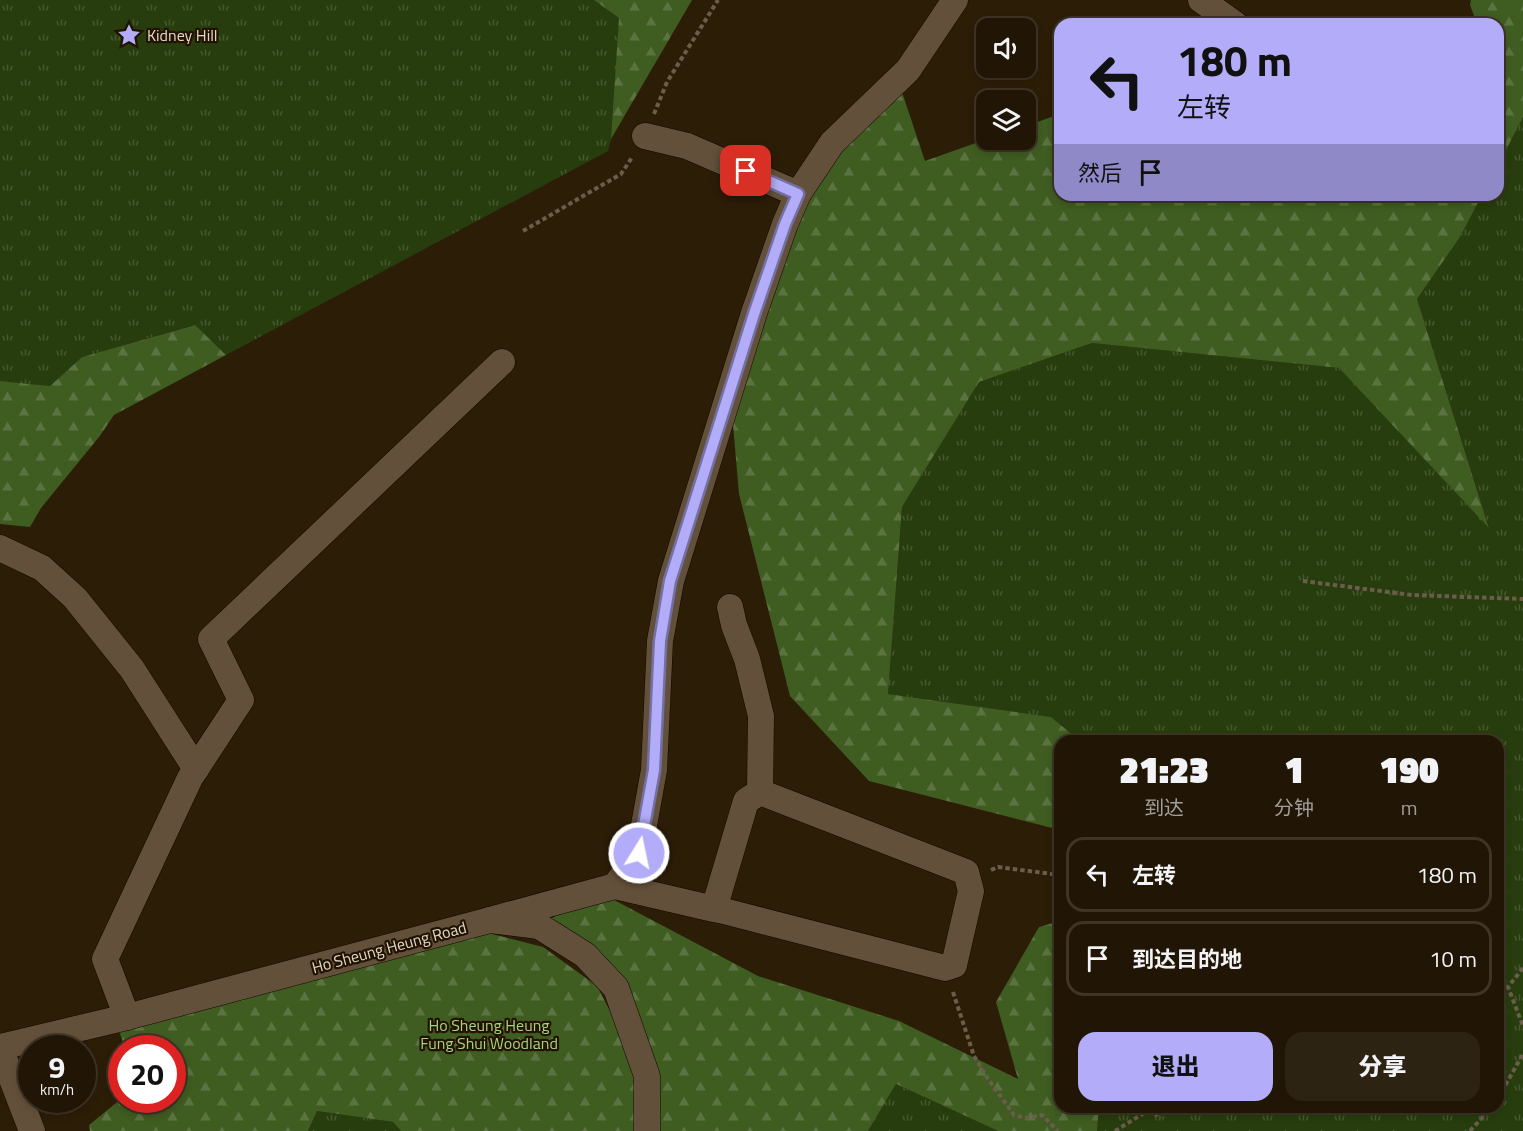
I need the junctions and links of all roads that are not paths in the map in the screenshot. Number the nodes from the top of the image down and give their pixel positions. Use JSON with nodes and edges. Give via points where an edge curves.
{"nodes":[{"id":1,"x":955,"y":0,"type":"edge"},
{"id":2,"x":1201,"y":0,"type":"edge"},
{"id":3,"x":1226,"y":18,"type":"edge"},
{"id":4,"x":645,"y":136,"type":"road end"},
{"id":5,"x":798,"y":194,"type":"junction"},
{"id":6,"x":502,"y":362,"type":"dead end"},
{"id":7,"x":0,"y":548,"type":"edge"},
{"id":8,"x":730,"y":607,"type":"dead end"},
{"id":9,"x":196,"y":769,"type":"junction"},
{"id":10,"x":760,"y":792,"type":"junction"},
{"id":11,"x":615,"y":886,"type":"junction"},
{"id":12,"x":714,"y":909,"type":"junction"},
{"id":13,"x":490,"y":920,"type":"junction"},
{"id":14,"x":127,"y":1017,"type":"junction"},
{"id":15,"x":0,"y":1048,"type":"edge"},
{"id":16,"x":32,"y":1131,"type":"edge"},
{"id":17,"x":646,"y":1131,"type":"edge"}],
"edges":[{"from":1,"to":5,"type":"street","via":[[908,70],[832,142]]},
{"from":2,"to":3,"type":"street"},
{"from":4,"to":5,"type":"street","via":[[687,146]]},
{"from":5,"to":11,"type":"street","via":[[754,314],[670,581],[660,641],[649,801],[639,853]]},
{"from":6,"to":9,"type":"street","via":[[211,639],[241,700]]},
{"from":7,"to":9,"type":"street","via":[[42,568],[75,598],[132,669]]},
{"from":8,"to":10,"type":"street","via":[[761,716]]},
{"from":9,"to":14,"type":"street","via":[[105,959]]},
{"from":10,"to":12,"type":"street","via":[[746,801]]},
{"from":10,"to":12,"type":"street","via":[[966,872],[971,891],[954,965],[945,968]]},
{"from":11,"to":12,"type":"street"},
{"from":11,"to":13,"type":"street"},
{"from":13,"to":14,"type":"street","name":"Ho Sheung Heung Road"},
{"from":13,"to":17,"type":"street","name":"Ho Sheung Heung Road","via":[[538,926],[585,955],[616,988],[646,1076]]},
{"from":14,"to":15,"type":"street","name":"Ho Sheung Heung Road"},
{"from":15,"to":16,"type":"street"}]}
